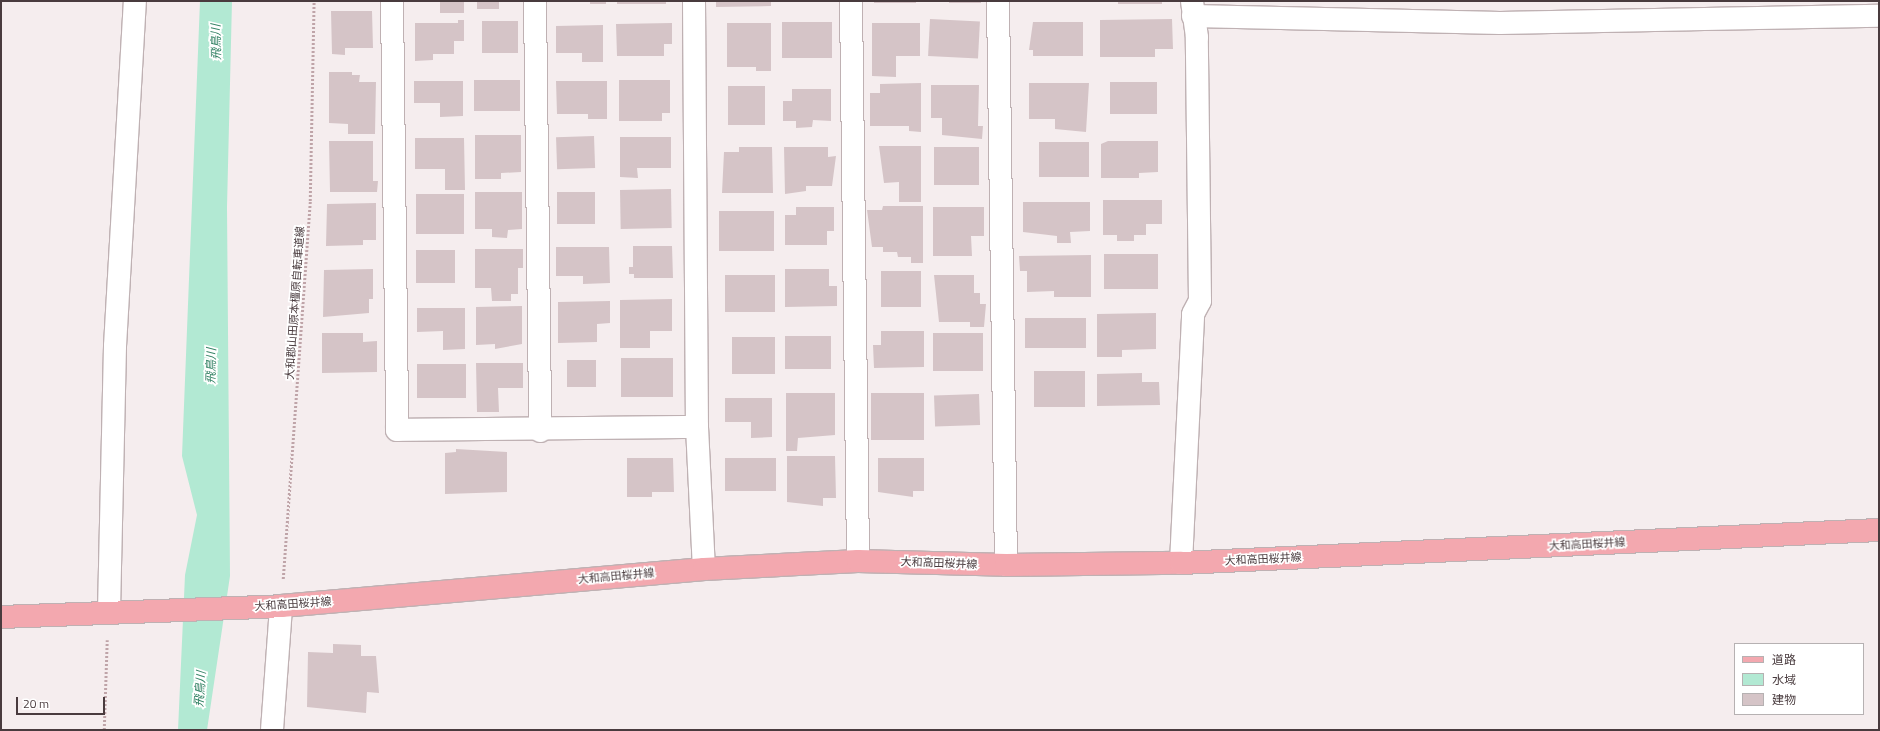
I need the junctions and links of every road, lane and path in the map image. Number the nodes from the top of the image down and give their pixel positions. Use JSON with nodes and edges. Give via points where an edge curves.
{"nodes":[{"id":1,"x":135,"y":1,"type":"edge"},
{"id":2,"x":314,"y":1,"type":"edge"},
{"id":3,"x":392,"y":1,"type":"edge"},
{"id":4,"x":535,"y":1,"type":"edge"},
{"id":5,"x":694,"y":1,"type":"edge"},
{"id":6,"x":851,"y":1,"type":"edge"},
{"id":7,"x":998,"y":1,"type":"edge"},
{"id":8,"x":1192,"y":8,"type":"edge"},
{"id":9,"x":1879,"y":16,"type":"edge"},
{"id":10,"x":697,"y":427,"type":"junction"},
{"id":11,"x":540,"y":431,"type":"junction"},
{"id":12,"x":1879,"y":530,"type":"edge"},
{"id":13,"x":858,"y":561,"type":"junction"},
{"id":14,"x":1181,"y":563,"type":"junction"},
{"id":15,"x":1006,"y":565,"type":"junction"},
{"id":16,"x":704,"y":569,"type":"junction"},
{"id":17,"x":273,"y":606,"type":"junction"},
{"id":18,"x":118,"y":611,"type":"junction"},
{"id":19,"x":1,"y":617,"type":"edge"},
{"id":20,"x":104,"y":730,"type":"edge"},
{"id":21,"x":272,"y":730,"type":"edge"}],
"edges":[{"from":1,"to":18,"type":"street","via":[[115,346]]},
{"from":2,"to":17,"type":"path","name":"大和郡山田原本橿原自転車道線","via":[[310,201]]},
{"from":3,"to":11,"type":"street","via":[[397,430]]},
{"from":4,"to":11,"type":"street"},
{"from":5,"to":10,"type":"street"},
{"from":6,"to":13,"type":"street"},
{"from":7,"to":15,"type":"street"},
{"from":8,"to":9,"type":"street","via":[[1500,23]]},
{"from":8,"to":14,"type":"street","via":[[1197,37],[1200,301],[1192,314]]},
{"from":10,"to":11,"type":"street"},
{"from":10,"to":16,"type":"street"},
{"from":12,"to":14,"type":"main road","name":"大和高田桜井線"},
{"from":13,"to":15,"type":"main road","name":"大和高田桜井線"},
{"from":13,"to":16,"type":"main road","name":"大和高田桜井線"},
{"from":14,"to":15,"type":"main road","name":"大和高田桜井線"},
{"from":16,"to":17,"type":"main road","name":"大和高田桜井線"},
{"from":17,"to":18,"type":"main road","name":"大和高田桜井線"},
{"from":17,"to":21,"type":"street"},
{"from":18,"to":19,"type":"main road","name":"大和高田桜井線"},
{"from":18,"to":20,"type":"path"}]}
